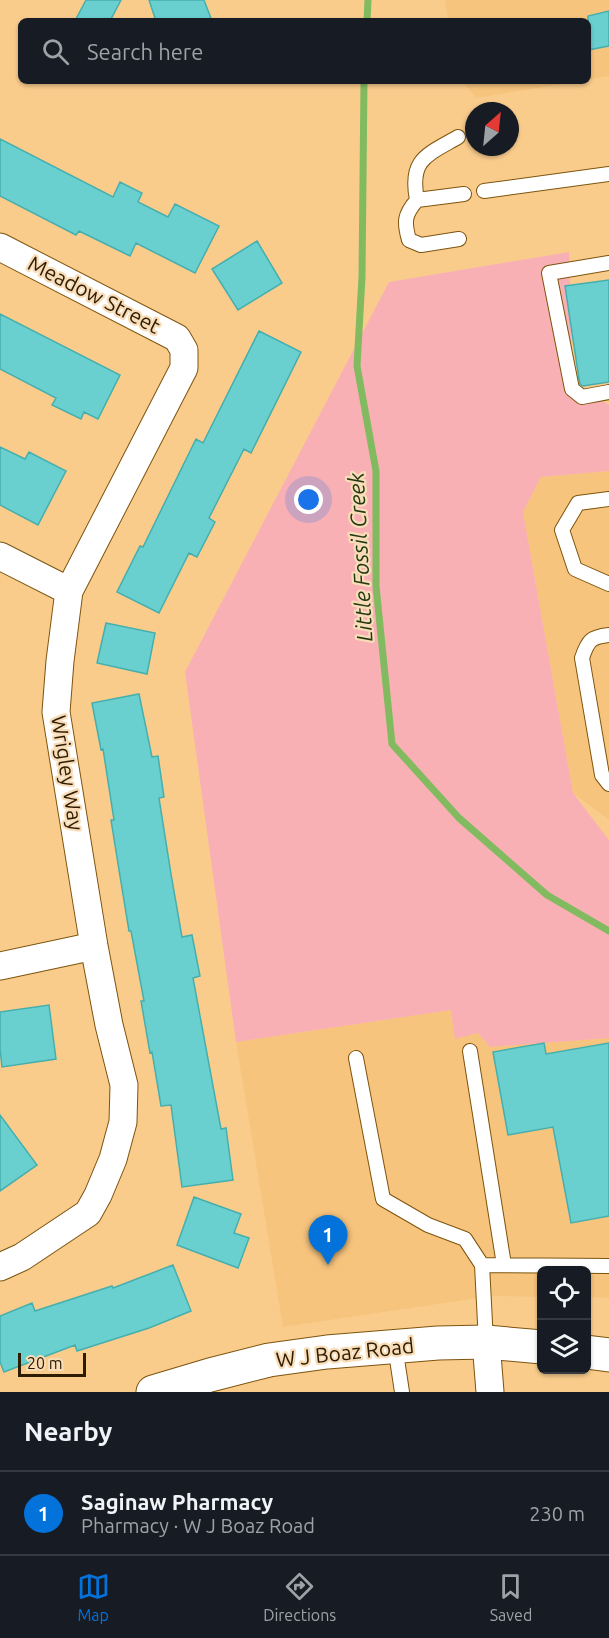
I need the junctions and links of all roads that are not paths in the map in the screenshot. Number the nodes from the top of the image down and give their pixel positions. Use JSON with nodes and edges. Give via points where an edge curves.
{"nodes":[{"id":1,"x":458,"y":136,"type":"dead end"},
{"id":2,"x":609,"y":174,"type":"edge"},
{"id":3,"x":484,"y":191,"type":"dead end"},
{"id":4,"x":464,"y":194,"type":"dead end"},
{"id":5,"x":417,"y":200,"type":"junction"},
{"id":6,"x":459,"y":239,"type":"dead end"},
{"id":7,"x":0,"y":247,"type":"edge"},
{"id":8,"x":609,"y":263,"type":"edge"},
{"id":9,"x":183,"y":350,"type":"joint"},
{"id":10,"x":609,"y":392,"type":"edge"},
{"id":11,"x":609,"y":499,"type":"edge"},
{"id":12,"x":0,"y":556,"type":"edge"},
{"id":13,"x":609,"y":584,"type":"edge"},
{"id":14,"x":69,"y":591,"type":"junction"},
{"id":15,"x":609,"y":635,"type":"edge"},
{"id":16,"x":609,"y":784,"type":"edge"},
{"id":17,"x":94,"y":946,"type":"junction"},
{"id":18,"x":0,"y":966,"type":"edge"},
{"id":19,"x":470,"y":1051,"type":"dead end"},
{"id":20,"x":356,"y":1058,"type":"dead end"},
{"id":21,"x":482,"y":1265,"type":"junction"},
{"id":22,"x":504,"y":1265,"type":"junction"},
{"id":23,"x":609,"y":1266,"type":"edge"},
{"id":24,"x":0,"y":1268,"type":"edge"},
{"id":25,"x":486,"y":1342,"type":"junction"},
{"id":26,"x":395,"y":1346,"type":"junction"},
{"id":27,"x":537,"y":1347,"type":"edge"},
{"id":28,"x":591,"y":1353,"type":"edge"},
{"id":29,"x":609,"y":1355,"type":"edge"},
{"id":30,"x":153,"y":1392,"type":"edge"},
{"id":31,"x":402,"y":1392,"type":"edge"},
{"id":32,"x":490,"y":1392,"type":"edge"}],
"edges":[{"from":1,"to":5,"type":"lane","via":[[417,165]]},
{"from":2,"to":3,"type":"lane"},
{"from":4,"to":5,"type":"lane"},
{"from":5,"to":6,"type":"lane","via":[[408,210],[405,225],[410,240],[421,245]]},
{"from":7,"to":9,"type":"street","name":"Meadow Street","via":[[177,338]]},
{"from":8,"to":10,"type":"lane","via":[[549,273],[572,389],[582,396]]},
{"from":9,"to":14,"type":"street","name":"Wrigley Way","via":[[184,368]]},
{"from":11,"to":13,"type":"lane","via":[[578,503],[562,530],[574,568]]},
{"from":12,"to":14,"type":"street"},
{"from":14,"to":17,"type":"street","name":"Wrigley Way","via":[[56,712]]},
{"from":15,"to":16,"type":"lane","via":[[595,637],[586,645],[582,658],[602,775]]},
{"from":17,"to":18,"type":"street"},
{"from":17,"to":24,"type":"street","name":"Wrigley Way","via":[[124,1085],[123,1122],[113,1159],[88,1213]]},
{"from":19,"to":22,"type":"lane"},
{"from":20,"to":21,"type":"lane","via":[[383,1199],[428,1225],[465,1239]]},
{"from":21,"to":22,"type":"lane"},
{"from":21,"to":25,"type":"lane"},
{"from":22,"to":23,"type":"lane"},
{"from":25,"to":26,"type":"main road","name":"W J Boaz Road"},
{"from":25,"to":27,"type":"main road","name":"W J Boaz Road"},
{"from":25,"to":32,"type":"street"},
{"from":26,"to":30,"type":"main road","name":"W J Boaz Road","via":[[269,1360]]},
{"from":26,"to":31,"type":"lane"},
{"from":28,"to":29,"type":"main road"}]}
